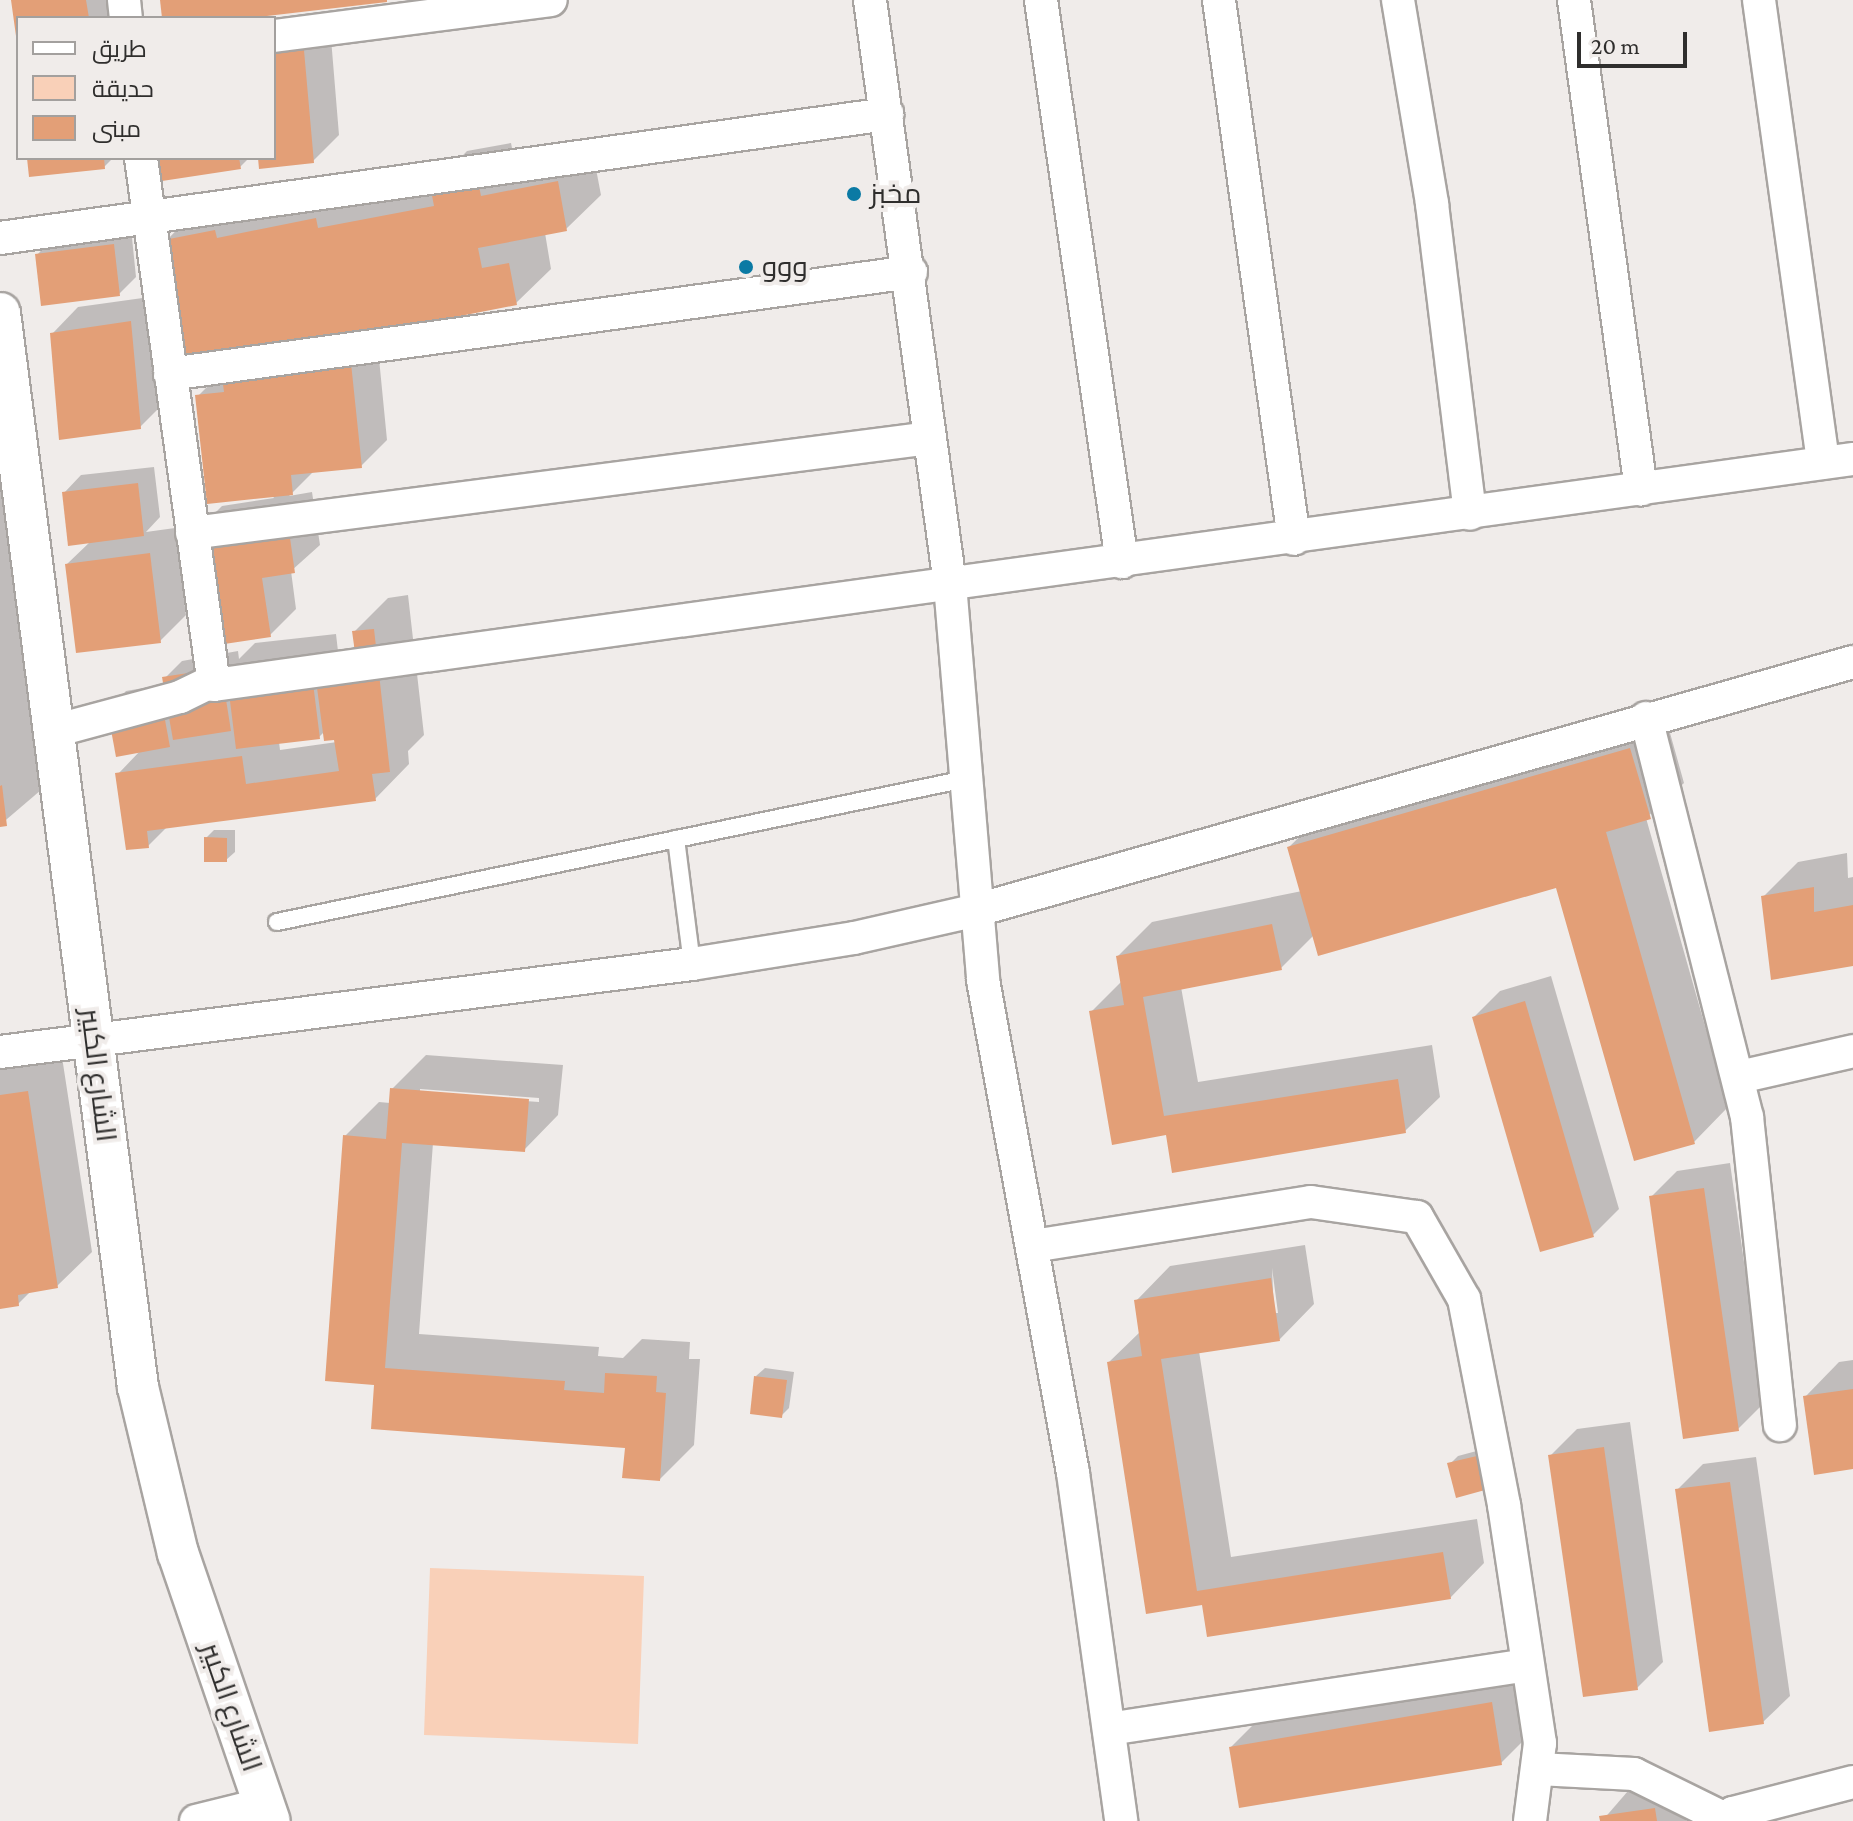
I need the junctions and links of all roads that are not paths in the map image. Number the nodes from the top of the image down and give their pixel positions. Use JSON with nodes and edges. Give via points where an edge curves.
{"nodes":[{"id":1,"x":551,"y":0,"type":"edge"},
{"id":2,"x":870,"y":0,"type":"edge"},
{"id":3,"x":1041,"y":0,"type":"edge"},
{"id":4,"x":1219,"y":0,"type":"edge"},
{"id":5,"x":1398,"y":0,"type":"edge"},
{"id":6,"x":1574,"y":0,"type":"edge"},
{"id":7,"x":1759,"y":0,"type":"edge"},
{"id":8,"x":276,"y":36,"type":"edge"},
{"id":9,"x":887,"y":114,"type":"junction"},
{"id":10,"x":141,"y":160,"type":"edge"},
{"id":11,"x":148,"y":217,"type":"junction"},
{"id":12,"x":0,"y":238,"type":"edge"},
{"id":13,"x":911,"y":272,"type":"junction"},
{"id":14,"x":0,"y":313,"type":"edge"},
{"id":15,"x":170,"y":374,"type":"junction"},
{"id":16,"x":929,"y":438,"type":"junction"},
{"id":17,"x":1838,"y":461,"type":"edge"},
{"id":18,"x":1641,"y":489,"type":"junction"},
{"id":19,"x":1470,"y":514,"type":"junction"},
{"id":20,"x":192,"y":533,"type":"junction"},
{"id":21,"x":1294,"y":539,"type":"junction"},
{"id":22,"x":1122,"y":562,"type":"junction"},
{"id":23,"x":950,"y":584,"type":"junction"},
{"id":24,"x":1853,"y":662,"type":"edge"},
{"id":25,"x":211,"y":682,"type":"junction"},
{"id":26,"x":1646,"y":718,"type":"junction"},
{"id":27,"x":54,"y":731,"type":"junction"},
{"id":28,"x":966,"y":779,"type":"junction"},
{"id":29,"x":676,"y":839,"type":"junction"},
{"id":30,"x":977,"y":910,"type":"junction"},
{"id":31,"x":277,"y":922,"type":"dead end"},
{"id":32,"x":692,"y":964,"type":"junction"},
{"id":33,"x":93,"y":1041,"type":"junction"},
{"id":34,"x":1853,"y":1051,"type":"edge"},
{"id":35,"x":0,"y":1052,"type":"edge"},
{"id":36,"x":1739,"y":1077,"type":"junction"},
{"id":37,"x":1033,"y":1246,"type":"junction"},
{"id":38,"x":1780,"y":1425,"type":"dead end"},
{"id":39,"x":1527,"y":1665,"type":"junction"},
{"id":40,"x":1109,"y":1729,"type":"junction"},
{"id":41,"x":1538,"y":1769,"type":"junction"},
{"id":42,"x":1853,"y":1782,"type":"edge"},
{"id":43,"x":267,"y":1813,"type":"edge"},
{"id":44,"x":1725,"y":1820,"type":"edge"},
{"id":45,"x":196,"y":1821,"type":"edge"},
{"id":46,"x":1121,"y":1821,"type":"edge"},
{"id":47,"x":1530,"y":1821,"type":"edge"}],
"edges":[{"from":1,"to":8,"type":"street"},
{"from":2,"to":9,"type":"street"},
{"from":3,"to":22,"type":"street"},
{"from":4,"to":21,"type":"street"},
{"from":5,"to":19,"type":"street","via":[[1432,204]]},
{"from":6,"to":18,"type":"street"},
{"from":7,"to":17,"type":"street"},
{"from":9,"to":11,"type":"street"},
{"from":9,"to":13,"type":"street"},
{"from":10,"to":11,"type":"street"},
{"from":11,"to":12,"type":"street"},
{"from":11,"to":15,"type":"street"},
{"from":13,"to":15,"type":"street"},
{"from":13,"to":16,"type":"street"},
{"from":14,"to":27,"type":"street","name":"الشارع الكبير"},
{"from":15,"to":20,"type":"street"},
{"from":16,"to":20,"type":"street"},
{"from":16,"to":23,"type":"street"},
{"from":17,"to":18,"type":"street"},
{"from":18,"to":19,"type":"street"},
{"from":19,"to":21,"type":"street"},
{"from":20,"to":25,"type":"street"},
{"from":21,"to":22,"type":"street"},
{"from":22,"to":23,"type":"street"},
{"from":23,"to":25,"type":"street","via":[[235,683]]},
{"from":23,"to":28,"type":"street"},
{"from":24,"to":26,"type":"street"},
{"from":25,"to":27,"type":"street","via":[[180,697]]},
{"from":26,"to":30,"type":"street"},
{"from":26,"to":36,"type":"street"},
{"from":27,"to":33,"type":"street","name":"الشارع الكبير"},
{"from":28,"to":29,"type":"lane"},
{"from":28,"to":30,"type":"street"},
{"from":29,"to":31,"type":"lane"},
{"from":29,"to":32,"type":"lane"},
{"from":30,"to":32,"type":"street","via":[[854,938]]},
{"from":30,"to":37,"type":"street","via":[[993,1047]]},
{"from":32,"to":33,"type":"street"},
{"from":33,"to":35,"type":"street"},
{"from":33,"to":43,"type":"street","name":"الشارع الكبير","via":[[138,1387],[178,1553]]},
{"from":34,"to":36,"type":"street"},
{"from":36,"to":38,"type":"street"},
{"from":37,"to":39,"type":"street","via":[[1311,1202],[1417,1217],[1464,1299]]},
{"from":37,"to":40,"type":"street","via":[[1073,1473]]},
{"from":39,"to":40,"type":"street"},
{"from":39,"to":41,"type":"street","via":[[1540,1743]]},
{"from":40,"to":46,"type":"street"},
{"from":41,"to":44,"type":"street","via":[[1634,1774]]},
{"from":41,"to":47,"type":"street"},
{"from":42,"to":44,"type":"street"},
{"from":43,"to":45,"type":"street"}]}
